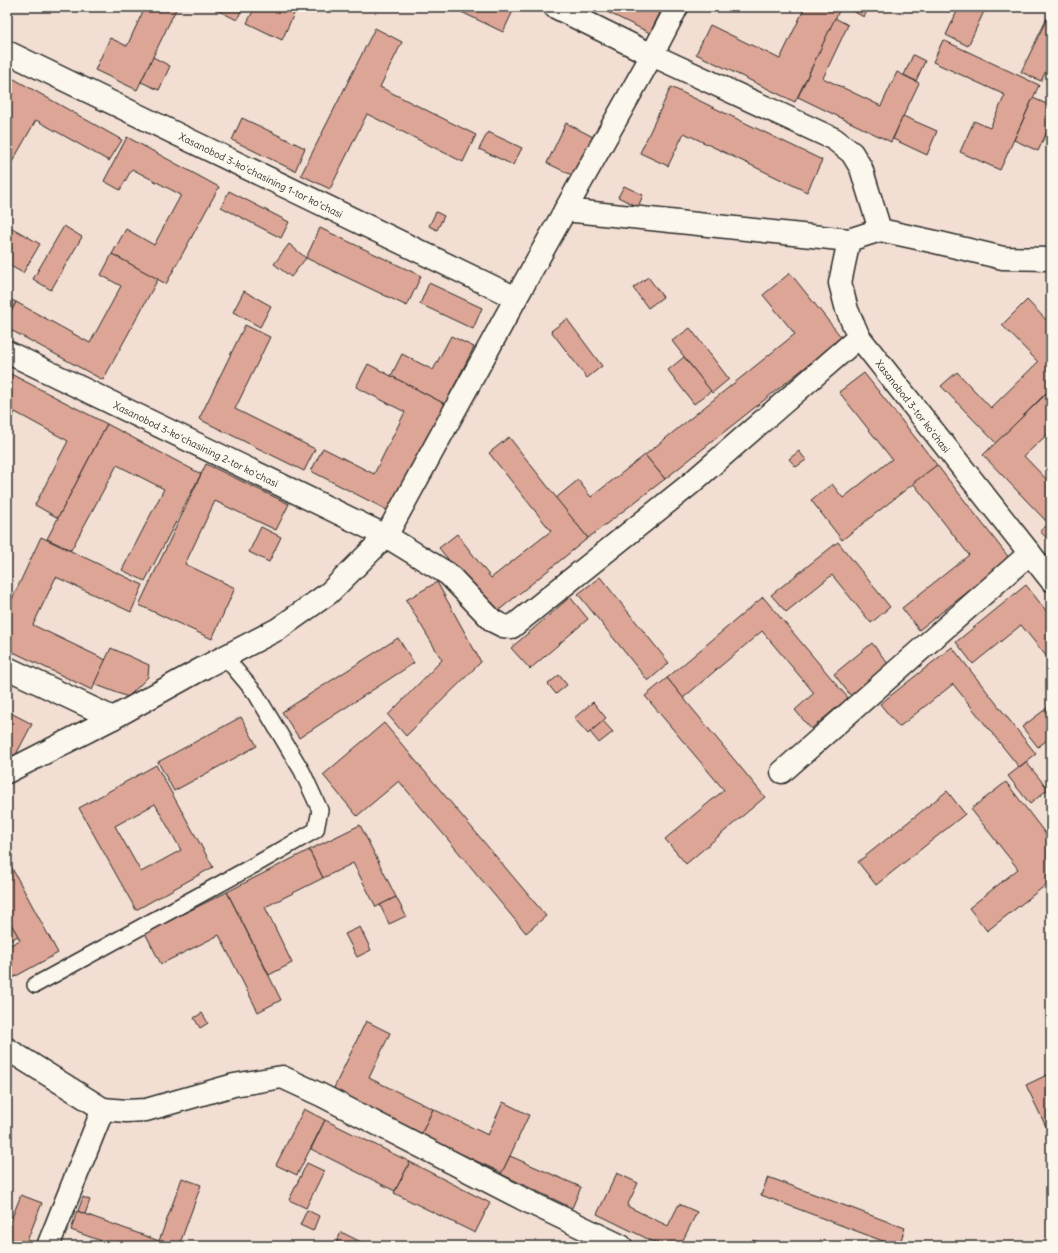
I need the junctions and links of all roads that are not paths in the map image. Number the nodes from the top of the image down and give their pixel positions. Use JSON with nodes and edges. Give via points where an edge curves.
{"nodes":[{"id":1,"x":555,"y":7,"type":"edge"},
{"id":2,"x":676,"y":7,"type":"edge"},
{"id":3,"x":7,"y":52,"type":"edge"},
{"id":4,"x":652,"y":55,"type":"junction"},
{"id":5,"x":565,"y":210,"type":"junction"},
{"id":6,"x":880,"y":230,"type":"junction"},
{"id":7,"x":848,"y":240,"type":"junction"},
{"id":8,"x":1051,"y":259,"type":"edge"},
{"id":9,"x":516,"y":298,"type":"junction"},
{"id":10,"x":858,"y":336,"type":"junction"},
{"id":11,"x":7,"y":352,"type":"edge"},
{"id":12,"x":386,"y":536,"type":"junction"},
{"id":13,"x":1030,"y":553,"type":"junction"},
{"id":14,"x":1051,"y":580,"type":"edge"},
{"id":15,"x":225,"y":657,"type":"junction"},
{"id":16,"x":7,"y":668,"type":"edge"},
{"id":17,"x":113,"y":718,"type":"junction"},
{"id":18,"x":7,"y":772,"type":"edge"},
{"id":19,"x":782,"y":772,"type":"dead end"},
{"id":20,"x":35,"y":985,"type":"dead end"},
{"id":21,"x":7,"y":1049,"type":"edge"},
{"id":22,"x":103,"y":1109,"type":"junction"},
{"id":23,"x":48,"y":1246,"type":"edge"},
{"id":24,"x":621,"y":1246,"type":"edge"}],
"edges":[{"from":1,"to":4,"type":"street"},
{"from":2,"to":4,"type":"street"},
{"from":3,"to":9,"type":"street","name":"Xasanobod 3-koʻchasining 1-tor koʻchasi"},
{"from":4,"to":5,"type":"street"},
{"from":4,"to":6,"type":"street","via":[[834,139],[852,153],[861,168]]},
{"from":5,"to":7,"type":"street"},
{"from":5,"to":9,"type":"street"},
{"from":6,"to":7,"type":"street"},
{"from":6,"to":8,"type":"street","via":[[1003,258]]},
{"from":7,"to":10,"type":"street","name":"Xasanobod 3-tor koʻchasi","via":[[840,283],[847,310]]},
{"from":9,"to":12,"type":"street"},
{"from":10,"to":12,"type":"street","name":"Xasanobod 3-koʻchasining 2-tor koʻchasi","via":[[690,485],[512,627],[493,621],[448,574]]},
{"from":10,"to":13,"type":"street","name":"Xasanobod 3-tor koʻchasi"},
{"from":11,"to":12,"type":"street","name":"Xasanobod 3-koʻchasining 2-tor koʻchasi"},
{"from":12,"to":15,"type":"street","via":[[329,593],[278,629]]},
{"from":13,"to":14,"type":"street","name":"Xasanobod 3-tor koʻchasi"},
{"from":13,"to":19,"type":"street"},
{"from":15,"to":17,"type":"street"},
{"from":15,"to":20,"type":"lane","via":[[256,694],[302,771],[320,810],[316,830]]},
{"from":16,"to":17,"type":"street"},
{"from":17,"to":18,"type":"street"},
{"from":21,"to":22,"type":"street"},
{"from":22,"to":23,"type":"street"},
{"from":22,"to":24,"type":"street","via":[[146,1110],[234,1084],[282,1077],[522,1199]]}]}
